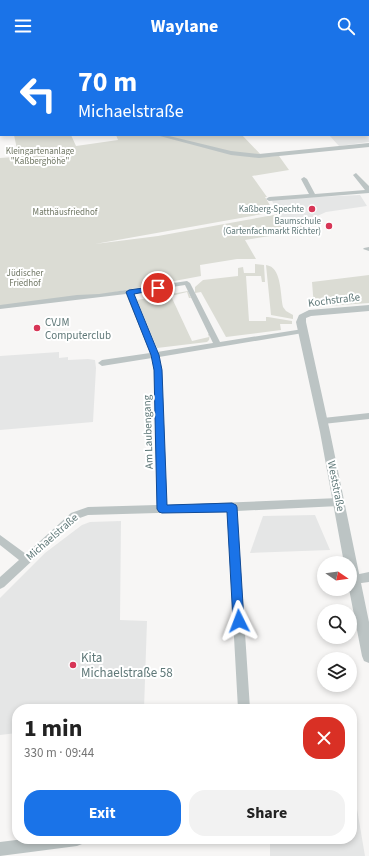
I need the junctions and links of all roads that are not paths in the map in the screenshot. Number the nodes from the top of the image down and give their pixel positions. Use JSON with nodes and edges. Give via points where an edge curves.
{"nodes":[{"id":1,"x":163,"y":136,"type":"edge"},
{"id":2,"x":369,"y":145,"type":"edge"},
{"id":3,"x":356,"y":175,"type":"dead end"},
{"id":4,"x":304,"y":179,"type":"dead end"},
{"id":5,"x":369,"y":191,"type":"edge"},
{"id":6,"x":313,"y":195,"type":"junction"},
{"id":7,"x":269,"y":199,"type":"dead end"},
{"id":8,"x":129,"y":292,"type":"junction"},
{"id":9,"x":369,"y":308,"type":"edge"},
{"id":10,"x":0,"y":309,"type":"edge"},
{"id":11,"x":302,"y":318,"type":"joint"},
{"id":12,"x":303,"y":331,"type":"junction"},
{"id":13,"x":218,"y":345,"type":"junction"},
{"id":14,"x":155,"y":355,"type":"junction"},
{"id":15,"x":102,"y":363,"type":"dead end"},
{"id":16,"x":369,"y":416,"type":"edge"},
{"id":17,"x":323,"y":421,"type":"junction"},
{"id":18,"x":339,"y":502,"type":"junction"},
{"id":19,"x":232,"y":507,"type":"junction"},
{"id":20,"x":162,"y":509,"type":"junction"},
{"id":21,"x":0,"y":539,"type":"edge"},
{"id":22,"x":350,"y":556,"type":"edge"},
{"id":23,"x":26,"y":560,"type":"junction"},
{"id":24,"x":369,"y":578,"type":"edge"},
{"id":25,"x":357,"y":579,"type":"edge"},
{"id":26,"x":0,"y":584,"type":"edge"},
{"id":27,"x":357,"y":594,"type":"edge"},
{"id":28,"x":369,"y":656,"type":"edge"},
{"id":29,"x":244,"y":704,"type":"edge"},
{"id":30,"x":38,"y":844,"type":"edge"},
{"id":31,"x":0,"y":849,"type":"edge"}],
"edges":[{"from":1,"to":2,"type":"street","via":[[231,153],[259,156]]},
{"from":3,"to":5,"type":"street"},
{"from":4,"to":6,"type":"street"},
{"from":5,"to":6,"type":"street"},
{"from":6,"to":7,"type":"street"},
{"from":8,"to":10,"type":"street"},
{"from":8,"to":13,"type":"street","via":[[187,283]]},
{"from":8,"to":14,"type":"street","name":"Am Laubengang"},
{"from":9,"to":11,"type":"street","name":"Kochstraße","via":[[313,312]]},
{"from":11,"to":12,"type":"street","name":"Weststraße"},
{"from":12,"to":13,"type":"street"},
{"from":12,"to":17,"type":"street","name":"Weststraße"},
{"from":13,"to":14,"type":"street"},
{"from":14,"to":15,"type":"street"},
{"from":14,"to":20,"type":"street","name":"Am Laubengang","via":[[158,370]]},
{"from":16,"to":17,"type":"street"},
{"from":17,"to":18,"type":"street","name":"Weststraße"},
{"from":18,"to":19,"type":"street","name":"Michaelstraße"},
{"from":18,"to":22,"type":"street","name":"Weststraße"},
{"from":19,"to":20,"type":"street","name":"Michaelstraße"},
{"from":19,"to":29,"type":"street"},
{"from":20,"to":23,"type":"street","name":"Michaelstraße","via":[[81,512]]},
{"from":21,"to":23,"type":"street"},
{"from":23,"to":26,"type":"street","name":"Michaelstraße"},
{"from":24,"to":25,"type":"street"},
{"from":27,"to":28,"type":"street","name":"Weststraße"},
{"from":30,"to":31,"type":"street"}]}
